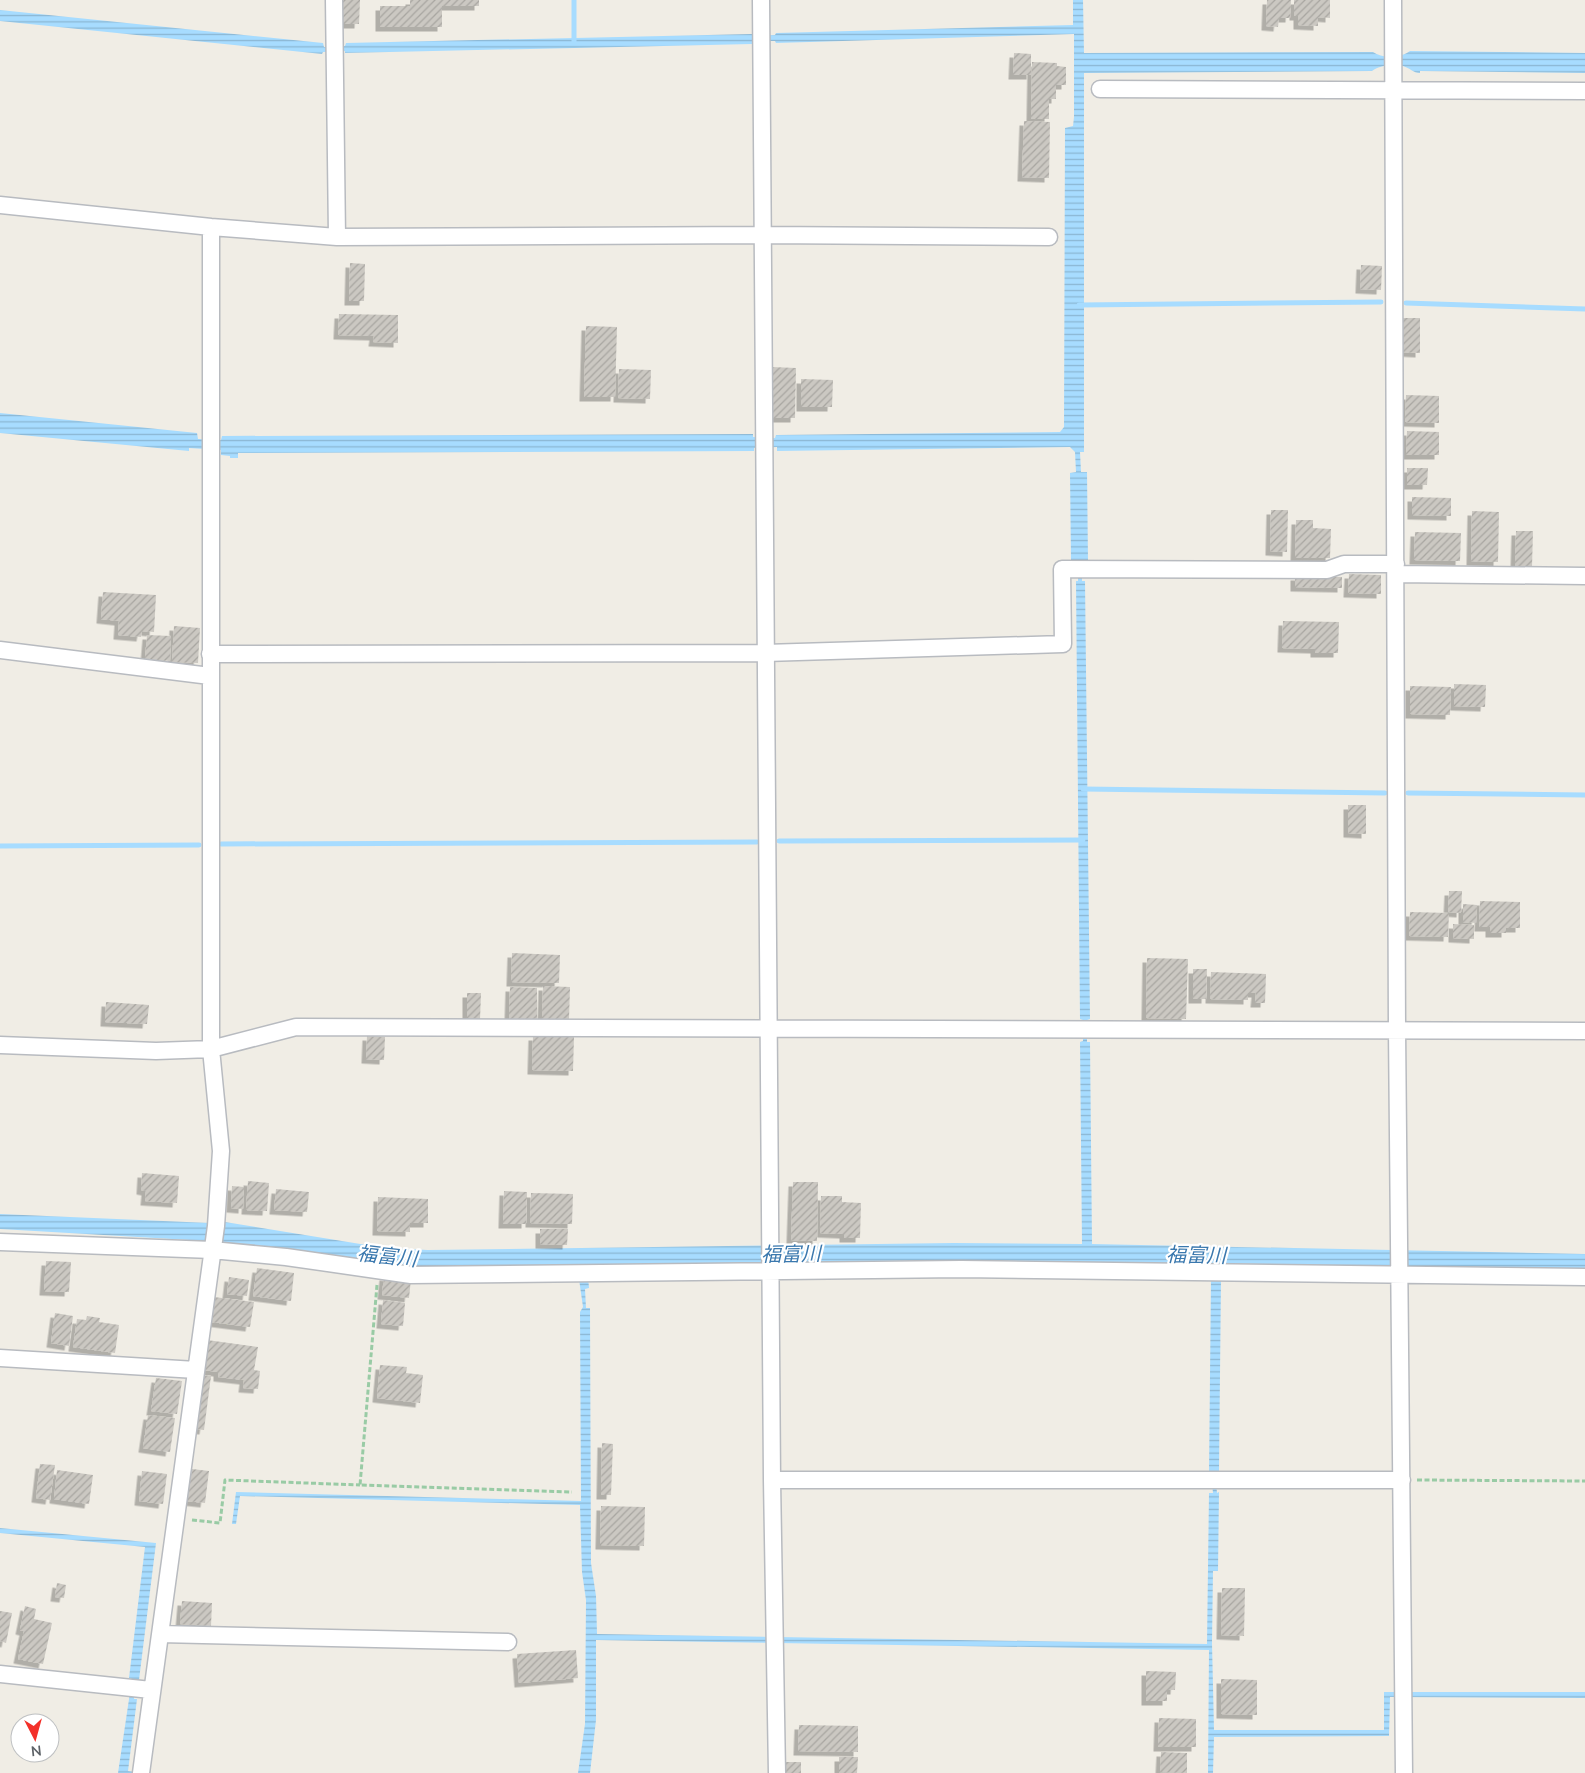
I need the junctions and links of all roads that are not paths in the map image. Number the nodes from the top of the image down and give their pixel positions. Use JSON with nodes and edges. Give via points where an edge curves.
{"nodes":[{"id":1,"x":334,"y":0,"type":"edge"},
{"id":2,"x":761,"y":0,"type":"edge"},
{"id":3,"x":1393,"y":0,"type":"edge"},
{"id":4,"x":1393,"y":88,"type":"junction"},
{"id":5,"x":1100,"y":89,"type":"dead end"},
{"id":6,"x":1585,"y":91,"type":"edge"},
{"id":7,"x":0,"y":205,"type":"edge"},
{"id":8,"x":211,"y":228,"type":"junction"},
{"id":9,"x":763,"y":235,"type":"junction"},
{"id":10,"x":338,"y":237,"type":"junction"},
{"id":11,"x":1049,"y":237,"type":"dead end"},
{"id":12,"x":1396,"y":569,"type":"junction"},
{"id":13,"x":1585,"y":576,"type":"edge"},
{"id":14,"x":0,"y":650,"type":"edge"},
{"id":15,"x":765,"y":653,"type":"junction"},
{"id":16,"x":210,"y":654,"type":"junction"},
{"id":17,"x":210,"y":676,"type":"junction"},
{"id":18,"x":1397,"y":1029,"type":"junction"},
{"id":19,"x":770,"y":1030,"type":"junction"},
{"id":20,"x":1585,"y":1031,"type":"edge"},
{"id":21,"x":0,"y":1045,"type":"edge"},
{"id":22,"x":211,"y":1049,"type":"junction"},
{"id":23,"x":0,"y":1242,"type":"edge"},
{"id":24,"x":213,"y":1247,"type":"junction"},
{"id":25,"x":771,"y":1267,"type":"junction"},
{"id":26,"x":1400,"y":1272,"type":"junction"},
{"id":27,"x":1585,"y":1278,"type":"edge"},
{"id":28,"x":0,"y":1358,"type":"edge"},
{"id":29,"x":196,"y":1370,"type":"junction"},
{"id":30,"x":772,"y":1480,"type":"junction"},
{"id":31,"x":1402,"y":1480,"type":"junction"},
{"id":32,"x":160,"y":1634,"type":"junction"},
{"id":33,"x":508,"y":1642,"type":"dead end"},
{"id":34,"x":0,"y":1674,"type":"edge"},
{"id":35,"x":139,"y":1689,"type":"junction"},
{"id":36,"x":142,"y":1771,"type":"edge"},
{"id":37,"x":777,"y":1773,"type":"edge"},
{"id":38,"x":1404,"y":1773,"type":"edge"}],
"edges":[{"from":1,"to":10,"type":"street"},
{"from":2,"to":9,"type":"street"},
{"from":3,"to":4,"type":"street"},
{"from":4,"to":5,"type":"street"},
{"from":4,"to":6,"type":"street"},
{"from":4,"to":12,"type":"street"},
{"from":7,"to":8,"type":"street"},
{"from":8,"to":10,"type":"street"},
{"from":8,"to":16,"type":"street"},
{"from":9,"to":10,"type":"street"},
{"from":9,"to":11,"type":"street"},
{"from":9,"to":15,"type":"street"},
{"from":12,"to":13,"type":"street"},
{"from":12,"to":15,"type":"street","via":[[1344,564],[1327,570],[1062,569],[1063,644]]},
{"from":12,"to":18,"type":"street"},
{"from":14,"to":17,"type":"street"},
{"from":15,"to":16,"type":"street"},
{"from":15,"to":19,"type":"street"},
{"from":16,"to":17,"type":"street"},
{"from":17,"to":22,"type":"street"},
{"from":18,"to":19,"type":"street"},
{"from":18,"to":20,"type":"street"},
{"from":18,"to":26,"type":"street"},
{"from":19,"to":22,"type":"street","via":[[296,1027]]},
{"from":19,"to":25,"type":"street"},
{"from":21,"to":22,"type":"street","via":[[156,1051]]},
{"from":22,"to":24,"type":"street","via":[[221,1150]]},
{"from":23,"to":24,"type":"street"},
{"from":24,"to":25,"type":"street","via":[[411,1275]]},
{"from":24,"to":29,"type":"street"},
{"from":25,"to":26,"type":"street"},
{"from":25,"to":30,"type":"street"},
{"from":26,"to":27,"type":"street"},
{"from":26,"to":31,"type":"street"},
{"from":28,"to":29,"type":"street"},
{"from":29,"to":32,"type":"street"},
{"from":30,"to":31,"type":"street"},
{"from":30,"to":37,"type":"street"},
{"from":31,"to":38,"type":"street"},
{"from":32,"to":33,"type":"street"},
{"from":32,"to":35,"type":"street"},
{"from":34,"to":35,"type":"street"},
{"from":35,"to":36,"type":"street"}]}
